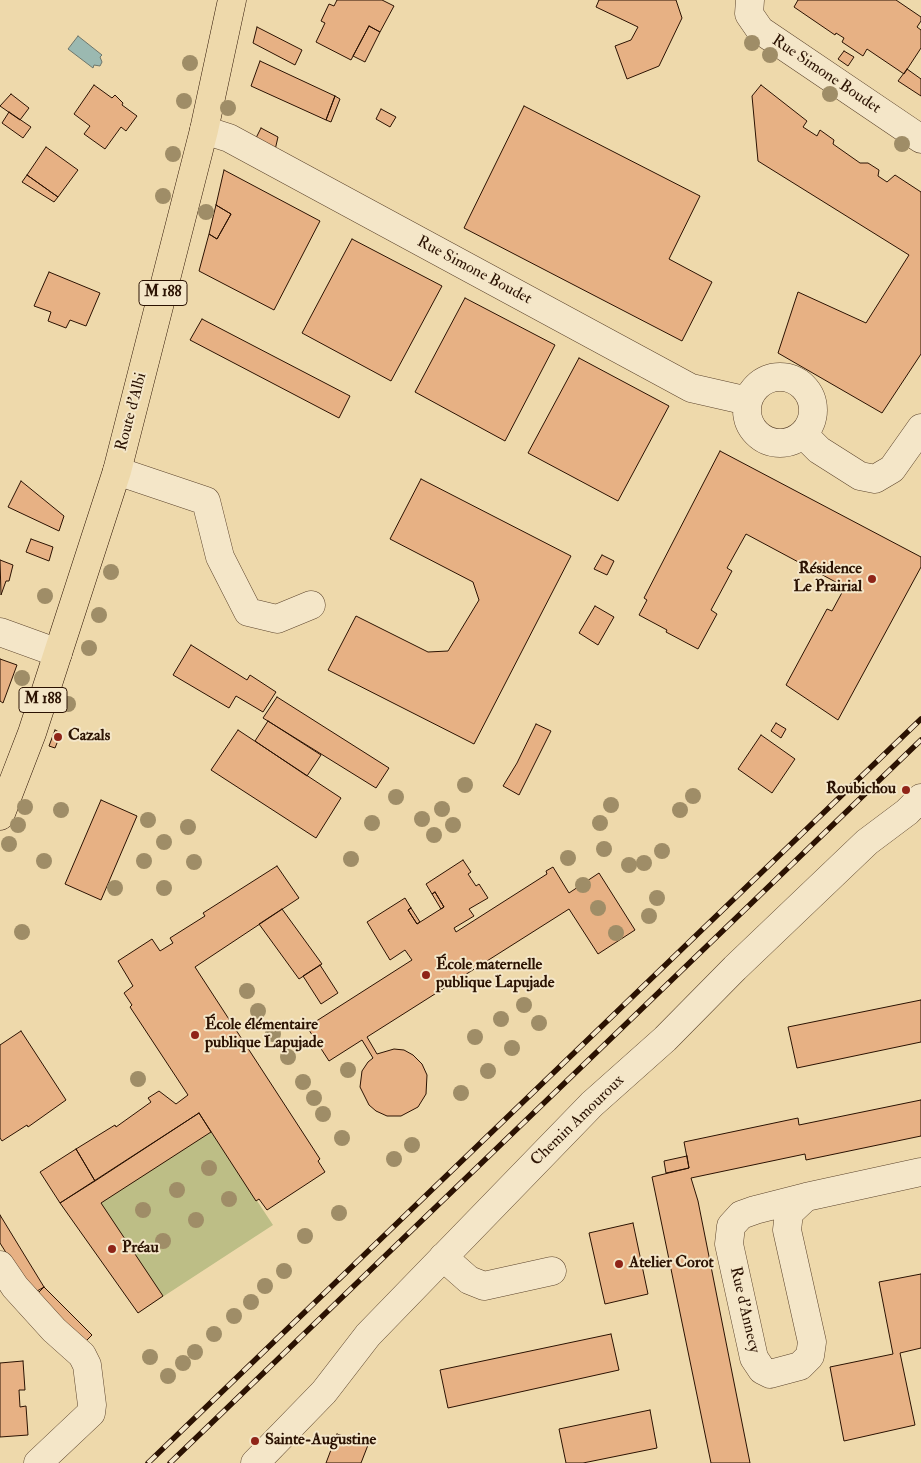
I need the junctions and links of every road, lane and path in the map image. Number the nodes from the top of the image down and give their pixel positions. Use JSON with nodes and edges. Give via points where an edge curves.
{"nodes":[{"id":1,"x":232,"y":0,"type":"edge"},
{"id":2,"x":750,"y":0,"type":"edge"},
{"id":3,"x":204,"y":130,"type":"junction"},
{"id":4,"x":921,"y":140,"type":"edge"},
{"id":5,"x":748,"y":402,"type":"junction"},
{"id":6,"x":921,"y":428,"type":"edge"},
{"id":7,"x":803,"y":434,"type":"junction"},
{"id":8,"x":116,"y":471,"type":"junction"},
{"id":9,"x":311,"y":606,"type":"dead end"},
{"id":10,"x":0,"y":632,"type":"edge"},
{"id":11,"x":58,"y":653,"type":"junction"},
{"id":12,"x":916,"y":807,"type":"edge"},
{"id":13,"x":0,"y":816,"type":"edge"},
{"id":14,"x":921,"y":1172,"type":"edge"},
{"id":15,"x":806,"y":1198,"type":"junction"},
{"id":16,"x":443,"y":1257,"type":"junction"},
{"id":17,"x":0,"y":1265,"type":"edge"},
{"id":18,"x":552,"y":1271,"type":"dead end"},
{"id":19,"x":38,"y":1463,"type":"edge"},
{"id":20,"x":255,"y":1463,"type":"edge"}],
"edges":[{"from":1,"to":3,"type":"main road","name":"Route d'Albi","number":"M 188"},
{"from":2,"to":4,"type":"street","name":"Rue Simone Boudet","via":[[749,14],[760,30]]},
{"from":3,"to":5,"type":"street","name":"Rue Simone Boudet","via":[[229,138],[691,388]]},
{"from":3,"to":8,"type":"main road","name":"Route d'Albi","number":"M 188"},
{"from":5,"to":7,"type":"street","via":[[749,423],[763,439],[784,443]]},
{"from":5,"to":7,"type":"street","via":[[760,384],[770,379],[796,382],[808,393],[812,404],[809,425]]},
{"from":6,"to":7,"type":"street","via":[[892,469],[875,479],[860,476],[819,450]]},
{"from":8,"to":9,"type":"street","via":[[206,501],[220,557],[248,612],[277,619]]},
{"from":8,"to":11,"type":"main road","name":"Route d'Albi","number":"M 188"},
{"from":10,"to":11,"type":"street"},
{"from":11,"to":13,"type":"main road","name":"Route d'Albi","number":"M 188"},
{"from":12,"to":16,"type":"street","name":"Chemin Amouroux","via":[[866,842],[665,1039],[592,1104]]},
{"from":14,"to":15,"type":"street","name":"Rue d'Annecy"},
{"from":15,"to":15,"type":"street","name":"Rue d'Annecy","via":[[741,1215],[731,1226],[729,1244],[754,1358],[762,1370],[770,1374],[800,1366],[810,1356],[812,1342],[787,1230],[789,1213]]},
{"from":16,"to":18,"type":"street","via":[[469,1280],[484,1286]]},
{"from":16,"to":20,"type":"street","name":"Chemin Amouroux","via":[[368,1335],[324,1392]]},
{"from":17,"to":19,"type":"street","via":[[15,1287],[82,1355],[87,1365],[91,1413]]}]}
